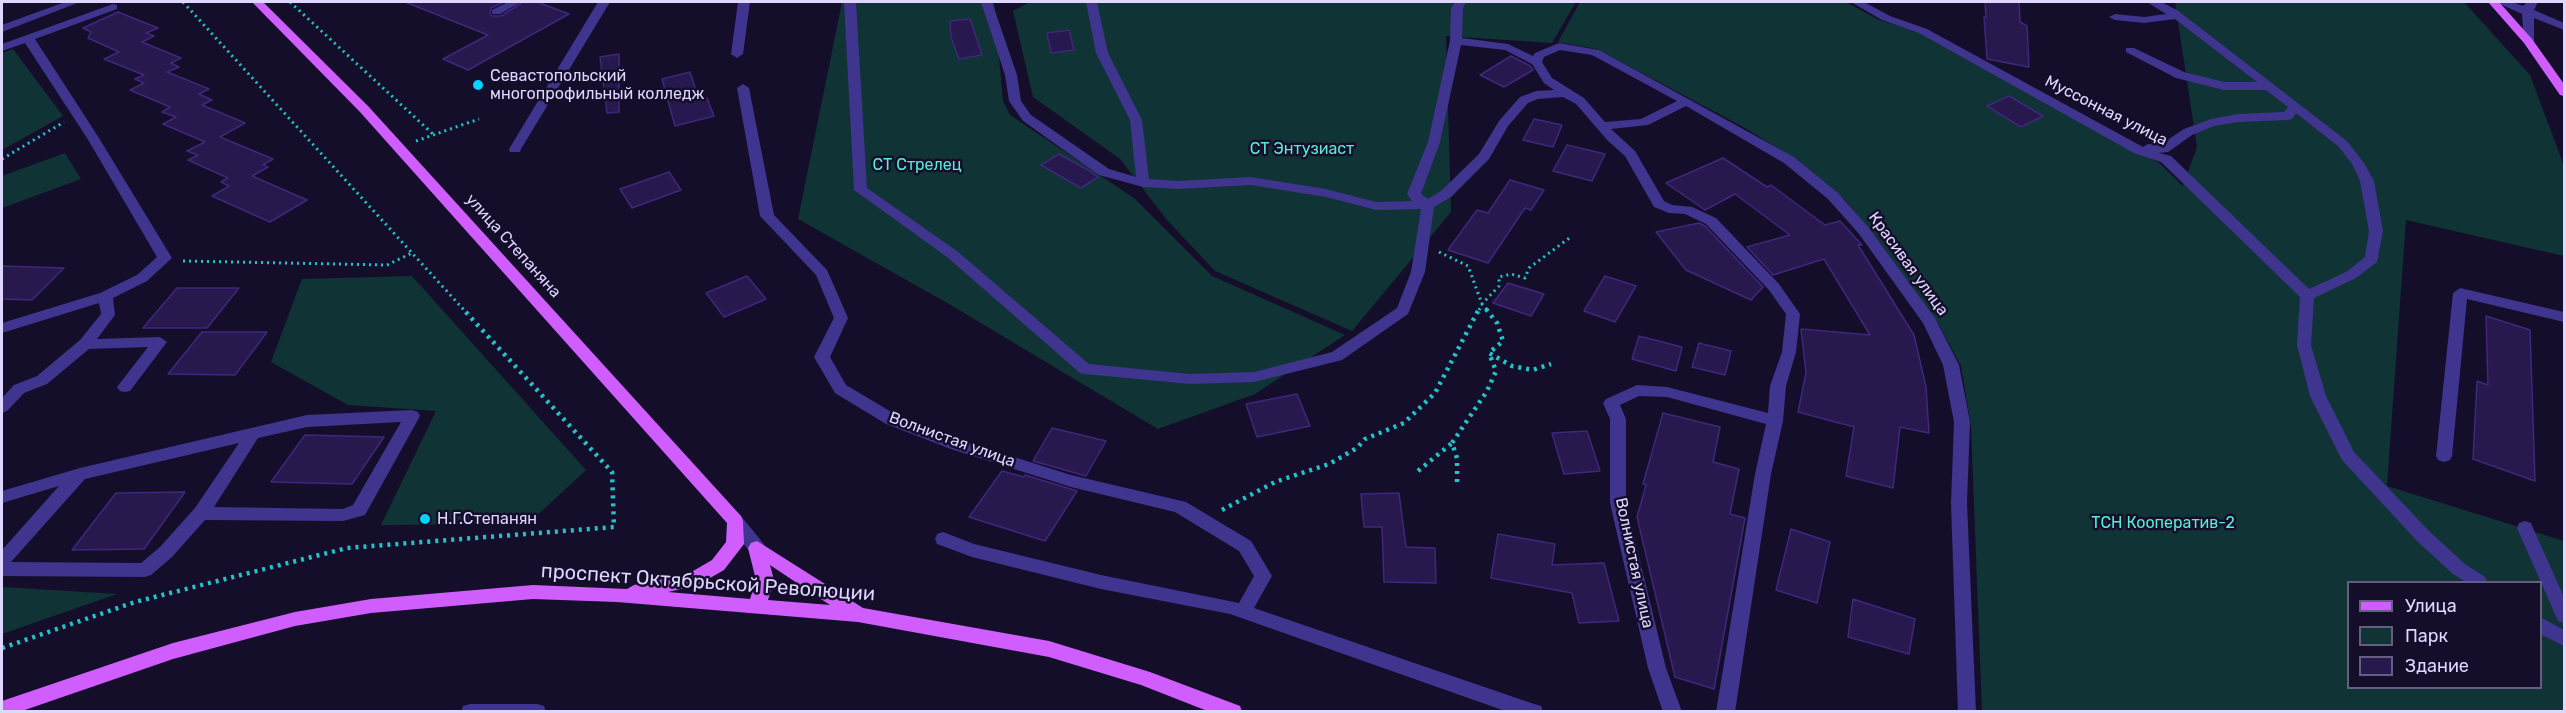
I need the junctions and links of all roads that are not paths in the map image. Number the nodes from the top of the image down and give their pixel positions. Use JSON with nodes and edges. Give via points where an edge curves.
{"nodes":[{"id":1,"x":74,"y":2,"type":"edge"},
{"id":2,"x":257,"y":2,"type":"edge"},
{"id":3,"x":515,"y":2,"type":"edge"},
{"id":4,"x":604,"y":2,"type":"edge"},
{"id":5,"x":744,"y":2,"type":"edge"},
{"id":6,"x":850,"y":2,"type":"edge"},
{"id":7,"x":986,"y":2,"type":"edge"},
{"id":8,"x":1091,"y":2,"type":"edge"},
{"id":9,"x":1460,"y":2,"type":"edge"},
{"id":10,"x":1857,"y":2,"type":"edge"},
{"id":11,"x":2493,"y":2,"type":"edge"},
{"id":12,"x":2504,"y":2,"type":"edge"},
{"id":13,"x":2534,"y":2,"type":"edge"},
{"id":14,"x":113,"y":7,"type":"dead end"},
{"id":15,"x":2162,"y":7,"type":"edge"},
{"id":16,"x":496,"y":12,"type":"dead end"},
{"id":17,"x":2528,"y":14,"type":"junction"},
{"id":18,"x":2115,"y":17,"type":"dead end"},
{"id":19,"x":2565,"y":27,"type":"edge"},
{"id":20,"x":2,"y":29,"type":"edge"},
{"id":21,"x":28,"y":38,"type":"junction"},
{"id":22,"x":1456,"y":41,"type":"junction"},
{"id":23,"x":2528,"y":41,"type":"junction"},
{"id":24,"x":2,"y":48,"type":"edge"},
{"id":25,"x":2130,"y":50,"type":"dead end"},
{"id":26,"x":737,"y":54,"type":"dead end"},
{"id":27,"x":1536,"y":62,"type":"junction"},
{"id":28,"x":2267,"y":86,"type":"junction"},
{"id":29,"x":743,"y":88,"type":"dead end"},
{"id":30,"x":2565,"y":92,"type":"edge"},
{"id":31,"x":1565,"y":93,"type":"junction"},
{"id":32,"x":1685,"y":102,"type":"junction"},
{"id":33,"x":2294,"y":107,"type":"junction"},
{"id":34,"x":1604,"y":126,"type":"junction"},
{"id":35,"x":2132,"y":146,"type":"junction"},
{"id":36,"x":514,"y":149,"type":"dead end"},
{"id":37,"x":1143,"y":183,"type":"junction"},
{"id":38,"x":1428,"y":205,"type":"junction"},
{"id":39,"x":105,"y":296,"type":"junction"},
{"id":40,"x":2307,"y":296,"type":"junction"},
{"id":41,"x":2565,"y":316,"type":"edge"},
{"id":42,"x":2,"y":328,"type":"edge"},
{"id":43,"x":85,"y":344,"type":"junction"},
{"id":44,"x":125,"y":387,"type":"dead end"},
{"id":45,"x":2,"y":407,"type":"edge"},
{"id":46,"x":1775,"y":421,"type":"junction"},
{"id":47,"x":254,"y":432,"type":"junction"},
{"id":48,"x":2444,"y":456,"type":"dead end"},
{"id":49,"x":80,"y":474,"type":"junction"},
{"id":50,"x":2,"y":497,"type":"edge"},
{"id":51,"x":201,"y":513,"type":"junction"},
{"id":52,"x":735,"y":521,"type":"junction"},
{"id":53,"x":2525,"y":528,"type":"dead end"},
{"id":54,"x":943,"y":539,"type":"dead end"},
{"id":55,"x":758,"y":548,"type":"junction"},
{"id":56,"x":2,"y":561,"type":"edge"},
{"id":57,"x":2,"y":569,"type":"edge"},
{"id":58,"x":2477,"y":581,"type":"edge"},
{"id":59,"x":617,"y":595,"type":"junction"},
{"id":60,"x":756,"y":606,"type":"junction"},
{"id":61,"x":1243,"y":612,"type":"junction"},
{"id":62,"x":858,"y":615,"type":"junction"},
{"id":63,"x":2565,"y":616,"type":"edge"},
{"id":64,"x":2542,"y":625,"type":"edge"},
{"id":65,"x":2565,"y":639,"type":"edge"},
{"id":66,"x":2,"y":708,"type":"edge"},
{"id":67,"x":470,"y":711,"type":"edge"},
{"id":68,"x":537,"y":711,"type":"edge"},
{"id":69,"x":1233,"y":711,"type":"edge"},
{"id":70,"x":1534,"y":711,"type":"edge"},
{"id":71,"x":1673,"y":711,"type":"edge"},
{"id":72,"x":1725,"y":711,"type":"edge"},
{"id":73,"x":1967,"y":711,"type":"edge"}],
"edges":[{"from":1,"to":20,"type":"street"},
{"from":2,"to":52,"type":"main road","name":"улица Степаняна","via":[[364,109]]},
{"from":3,"to":16,"type":"street"},
{"from":4,"to":36,"type":"street"},
{"from":5,"to":26,"type":"street"},
{"from":6,"to":38,"type":"street","via":[[861,190],[952,254],[1084,369],[1190,380],[1254,377],[1337,356],[1403,311],[1418,272]]},
{"from":7,"to":37,"type":"street","via":[[1011,75],[1015,101],[1028,118],[1104,172]]},
{"from":8,"to":37,"type":"street","via":[[1102,53],[1136,120]]},
{"from":9,"to":22,"type":"street"},
{"from":10,"to":35,"type":"street","name":"Муссонная улица","via":[[1886,18],[1923,30]]},
{"from":11,"to":23,"type":"main road"},
{"from":12,"to":17,"type":"street"},
{"from":13,"to":17,"type":"street"},
{"from":14,"to":21,"type":"street"},
{"from":15,"to":18,"type":"street","via":[[2171,17]]},
{"from":15,"to":28,"type":"street"},
{"from":17,"to":19,"type":"street"},
{"from":17,"to":23,"type":"street"},
{"from":21,"to":24,"type":"street"},
{"from":21,"to":39,"type":"street","via":[[165,258],[142,278]]},
{"from":22,"to":27,"type":"street","via":[[1508,47]]},
{"from":22,"to":38,"type":"street","via":[[1434,142],[1414,194]]},
{"from":23,"to":30,"type":"main road"},
{"from":25,"to":28,"type":"street","via":[[2180,75],[2224,86]]},
{"from":27,"to":31,"type":"street","via":[[1548,80]]},
{"from":27,"to":32,"type":"street","name":"Красивая улица","via":[[1539,55],[1559,46],[1595,52]]},
{"from":28,"to":33,"type":"street"},
{"from":29,"to":61,"type":"street","name":"Волнистая улица","via":[[767,216],[822,273],[841,318],[822,357],[840,389],[892,420],[957,445],[1071,481],[1180,507],[1245,546],[1263,576]]},
{"from":31,"to":34,"type":"street","via":[[1580,101]]},
{"from":31,"to":38,"type":"street","via":[[1524,100],[1503,124],[1484,156],[1446,194]]},
{"from":32,"to":34,"type":"street","via":[[1644,122]]},
{"from":32,"to":73,"type":"street","name":"Красивая улица","via":[[1789,160],[1833,196],[1900,278],[1930,321],[1952,364],[1962,422],[1959,503]]},
{"from":33,"to":35,"type":"street","via":[[2288,116],[2238,118],[2198,127],[2163,149]]},
{"from":33,"to":40,"type":"street","via":[[2343,144],[2358,163],[2367,181],[2376,231],[2372,259],[2351,275]]},
{"from":34,"to":46,"type":"street","via":[[1630,154],[1659,204],[1711,220],[1774,287],[1793,314]]},
{"from":35,"to":40,"type":"street","name":"Муссонная улица","via":[[2166,159]]},
{"from":37,"to":38,"type":"street","via":[[1251,181],[1376,206]]},
{"from":39,"to":42,"type":"street"},
{"from":39,"to":43,"type":"street","via":[[108,315]]},
{"from":40,"to":58,"type":"street","via":[[2304,345],[2318,396],[2348,456],[2424,537]]},
{"from":41,"to":48,"type":"street","via":[[2460,293]]},
{"from":43,"to":44,"type":"street","via":[[160,342]]},
{"from":43,"to":45,"type":"street","via":[[42,380],[19,389]]},
{"from":46,"to":71,"type":"street","name":"Волнистая улица","via":[[1667,392],[1637,390],[1611,403],[1618,418],[1618,503],[1657,668]]},
{"from":46,"to":72,"type":"street","via":[[1755,519]]},
{"from":47,"to":49,"type":"street"},
{"from":47,"to":51,"type":"street"},
{"from":47,"to":51,"type":"street","via":[[307,421],[412,416],[359,510],[343,515]]},
{"from":49,"to":50,"type":"street"},
{"from":49,"to":56,"type":"street"},
{"from":51,"to":57,"type":"street","via":[[145,570]]},
{"from":52,"to":55,"type":"street","name":"улица Степаняна"},
{"from":52,"to":59,"type":"main road","via":[[735,544],[718,566],[692,580]]},
{"from":53,"to":63,"type":"street"},
{"from":54,"to":61,"type":"street","via":[[1101,582]]},
{"from":55,"to":60,"type":"main road","name":"улица Степаняна","via":[[765,580]]},
{"from":55,"to":62,"type":"main road","name":"улица Степаняна"},
{"from":59,"to":60,"type":"main road","name":"проспект Октябрьской Революции"},
{"from":59,"to":66,"type":"main road","name":"проспект Октябрьской Революции","via":[[533,592],[444,598],[295,619],[172,651]]},
{"from":60,"to":62,"type":"main road","name":"проспект Октябрьской Революции"},
{"from":61,"to":70,"type":"street"},
{"from":62,"to":69,"type":"main road","name":"проспект Октябрьской Революции","via":[[1049,650],[1143,678]]},
{"from":64,"to":65,"type":"street"},
{"from":67,"to":68,"type":"street"}]}
